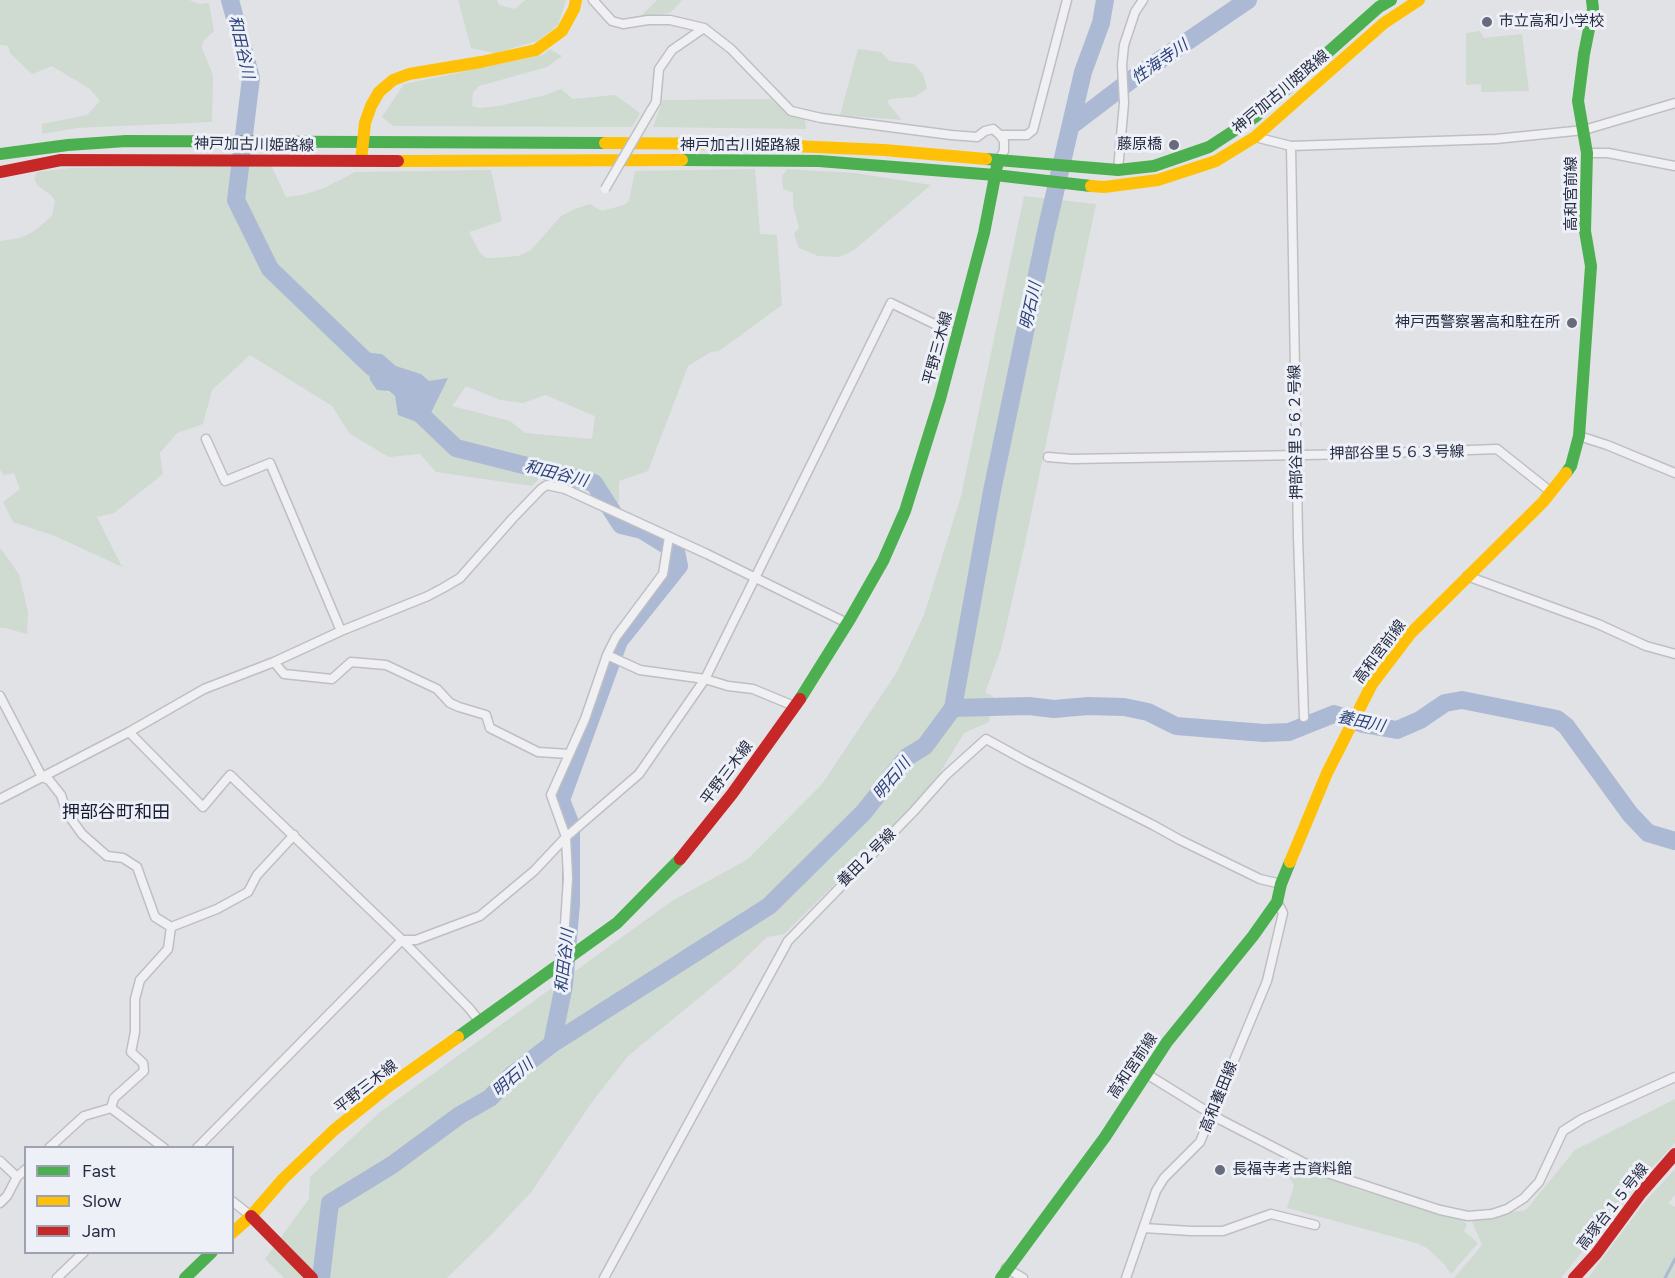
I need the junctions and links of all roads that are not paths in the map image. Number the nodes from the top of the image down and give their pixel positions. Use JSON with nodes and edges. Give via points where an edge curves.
{"nodes":[{"id":1,"x":576,"y":0,"type":"edge"},
{"id":2,"x":593,"y":0,"type":"edge"},
{"id":3,"x":1067,"y":0,"type":"edge"},
{"id":4,"x":1143,"y":0,"type":"edge"},
{"id":5,"x":1391,"y":0,"type":"edge"},
{"id":6,"x":1419,"y":0,"type":"edge"},
{"id":7,"x":1592,"y":0,"type":"edge"},
{"id":8,"x":704,"y":28,"type":"junction"},
{"id":9,"x":1675,"y":102,"type":"edge"},
{"id":10,"x":1584,"y":130,"type":"junction"},
{"id":11,"x":1000,"y":135,"type":"junction"},
{"id":12,"x":1255,"y":137,"type":"junction"},
{"id":13,"x":363,"y":142,"type":"junction"},
{"id":14,"x":1290,"y":146,"type":"junction"},
{"id":15,"x":1587,"y":153,"type":"junction"},
{"id":16,"x":0,"y":154,"type":"edge"},
{"id":17,"x":361,"y":161,"type":"junction"},
{"id":18,"x":998,"y":161,"type":"junction"},
{"id":19,"x":1675,"y":166,"type":"edge"},
{"id":20,"x":1113,"y":170,"type":"junction"},
{"id":21,"x":0,"y":172,"type":"edge"},
{"id":22,"x":995,"y":175,"type":"junction"},
{"id":23,"x":605,"y":189,"type":"dead end"},
{"id":24,"x":957,"y":335,"type":"junction"},
{"id":25,"x":1579,"y":436,"type":"junction"},
{"id":26,"x":206,"y":439,"type":"dead end"},
{"id":27,"x":1298,"y":454,"type":"junction"},
{"id":28,"x":1048,"y":457,"type":"dead end"},
{"id":29,"x":1675,"y":473,"type":"edge"},
{"id":30,"x":1551,"y":492,"type":"junction"},
{"id":31,"x":669,"y":537,"type":"junction"},
{"id":32,"x":1467,"y":576,"type":"junction"},
{"id":33,"x":755,"y":577,"type":"junction"},
{"id":34,"x":847,"y":623,"type":"junction"},
{"id":35,"x":341,"y":631,"type":"junction"},
{"id":36,"x":1675,"y":654,"type":"edge"},
{"id":37,"x":607,"y":655,"type":"junction"},
{"id":38,"x":274,"y":662,"type":"junction"},
{"id":39,"x":705,"y":679,"type":"junction"},
{"id":40,"x":0,"y":696,"type":"edge"},
{"id":41,"x":794,"y":706,"type":"junction"},
{"id":42,"x":1304,"y":717,"type":"dead end"},
{"id":43,"x":129,"y":732,"type":"junction"},
{"id":44,"x":569,"y":754,"type":"junction"},
{"id":45,"x":42,"y":777,"type":"junction"},
{"id":46,"x":0,"y":799,"type":"edge"},
{"id":47,"x":294,"y":835,"type":"junction"},
{"id":48,"x":566,"y":837,"type":"junction"},
{"id":49,"x":1281,"y":884,"type":"junction"},
{"id":50,"x":1277,"y":902,"type":"junction"},
{"id":51,"x":171,"y":927,"type":"junction"},
{"id":52,"x":402,"y":940,"type":"junction"},
{"id":53,"x":563,"y":964,"type":"junction"},
{"id":54,"x":480,"y":1022,"type":"junction"},
{"id":55,"x":1145,"y":1073,"type":"junction"},
{"id":56,"x":1675,"y":1077,"type":"edge"},
{"id":57,"x":111,"y":1108,"type":"junction"},
{"id":58,"x":1214,"y":1114,"type":"junction"},
{"id":59,"x":51,"y":1146,"type":"edge"},
{"id":60,"x":161,"y":1146,"type":"edge"},
{"id":61,"x":199,"y":1146,"type":"edge"},
{"id":62,"x":1675,"y":1154,"type":"edge"},
{"id":63,"x":0,"y":1161,"type":"edge"},
{"id":64,"x":24,"y":1171,"type":"edge"},
{"id":65,"x":17,"y":1177,"type":"junction"},
{"id":66,"x":0,"y":1203,"type":"edge"},
{"id":67,"x":234,"y":1203,"type":"edge"},
{"id":68,"x":254,"y":1218,"type":"junction"},
{"id":69,"x":1315,"y":1225,"type":"dead end"},
{"id":70,"x":1144,"y":1228,"type":"junction"},
{"id":71,"x":234,"y":1232,"type":"edge"},
{"id":72,"x":82,"y":1254,"type":"edge"},
{"id":73,"x":210,"y":1254,"type":"edge"},
{"id":74,"x":1003,"y":1273,"type":"edge"},
{"id":75,"x":57,"y":1278,"type":"edge"},
{"id":76,"x":185,"y":1278,"type":"edge"},
{"id":77,"x":312,"y":1278,"type":"edge"},
{"id":78,"x":604,"y":1278,"type":"edge"},
{"id":79,"x":1023,"y":1278,"type":"edge"},
{"id":80,"x":1126,"y":1278,"type":"edge"},
{"id":81,"x":1574,"y":1278,"type":"edge"}],
"edges":[{"from":1,"to":13,"type":"main road","via":[[562,32],[536,50],[393,80],[378,92],[371,105]]},
{"from":2,"to":8,"type":"street","via":[[612,21],[623,24],[670,20]]},
{"from":3,"to":11,"type":"street","via":[[1033,130],[1028,135]]},
{"from":4,"to":20,"type":"street","via":[[1124,45],[1124,103]]},
{"from":5,"to":20,"type":"main road","name":"神戸加古川姫路線","via":[[1255,117],[1209,147],[1154,166]]},
{"from":6,"to":12,"type":"main road","name":"神戸加古川姫路線","via":[[1384,23]]},
{"from":7,"to":10,"type":"main road","name":"高和宮前線","via":[[1578,101]]},
{"from":8,"to":11,"type":"street","via":[[731,49],[791,111],[951,135],[977,136],[993,129]]},
{"from":8,"to":23,"type":"street","bridge":true,"via":[[672,50],[659,69],[656,102]]},
{"from":9,"to":10,"type":"street"},
{"from":10,"to":14,"type":"street","via":[[1496,139]]},
{"from":10,"to":15,"type":"main road","name":"高和宮前線"},
{"from":11,"to":18,"type":"street","via":[[1004,151]]},
{"from":12,"to":14,"type":"street"},
{"from":12,"to":22,"type":"main road","name":"神戸加古川姫路線","via":[[1216,161],[1158,180],[1104,188]]},
{"from":13,"to":16,"type":"main road","name":"神戸加古川姫路線","via":[[126,141]]},
{"from":13,"to":17,"type":"main road"},
{"from":13,"to":18,"type":"main road","name":"神戸加古川姫路線","via":[[759,145],[884,150]]},
{"from":14,"to":27,"type":"street","name":"押部谷里５６２号線"},
{"from":15,"to":19,"type":"street","via":[[1608,153]]},
{"from":15,"to":25,"type":"main road","name":"高和宮前線","via":[[1585,231],[1591,266]]},
{"from":17,"to":21,"type":"main road","name":"神戸加古川姫路線","via":[[61,160]]},
{"from":17,"to":22,"type":"main road","name":"神戸加古川姫路線","via":[[819,161]]},
{"from":18,"to":20,"type":"main road","name":"神戸加古川姫路線"},
{"from":18,"to":22,"type":"main road","name":"平野三木線"},
{"from":22,"to":24,"type":"main road","name":"平野三木線"},
{"from":24,"to":33,"type":"street","via":[[891,303]]},
{"from":24,"to":34,"type":"main road","name":"平野三木線","via":[[905,512],[883,561]]},
{"from":25,"to":29,"type":"street"},
{"from":25,"to":30,"type":"main road","name":"高和宮前線","via":[[1571,466]]},
{"from":26,"to":35,"type":"street","via":[[225,481],[270,463]]},
{"from":27,"to":28,"type":"street","name":"押部谷里５６３号線"},
{"from":27,"to":30,"type":"street","name":"押部谷里５６３号線","via":[[1497,449]]},
{"from":27,"to":42,"type":"street","name":"押部谷里５６２号線"},
{"from":30,"to":32,"type":"main road","name":"高和宮前線"},
{"from":31,"to":33,"type":"street"},
{"from":31,"to":35,"type":"street","via":[[565,489],[547,485],[460,578],[428,597]]},
{"from":31,"to":37,"type":"street","via":[[663,574]]},
{"from":32,"to":36,"type":"street"},
{"from":32,"to":49,"type":"main road","name":"高和宮前線","via":[[1410,634],[1372,684],[1327,774]]},
{"from":33,"to":34,"type":"street"},
{"from":33,"to":39,"type":"street"},
{"from":34,"to":41,"type":"main road","name":"平野三木線"},
{"from":35,"to":38,"type":"street"},
{"from":37,"to":39,"type":"street","via":[[640,670]]},
{"from":37,"to":44,"type":"street"},
{"from":38,"to":43,"type":"street","via":[[204,689]]},
{"from":38,"to":44,"type":"street","via":[[284,674],[332,679],[351,662],[386,665],[437,689],[459,708],[486,715],[490,728],[538,752]]},
{"from":39,"to":41,"type":"street","via":[[753,689]]},
{"from":39,"to":48,"type":"street","via":[[639,774]]},
{"from":40,"to":45,"type":"street"},
{"from":41,"to":53,"type":"main road","name":"平野三木線","via":[[682,857],[617,923]]},
{"from":43,"to":45,"type":"street"},
{"from":43,"to":47,"type":"street","via":[[203,807],[230,775]]},
{"from":44,"to":48,"type":"street","via":[[551,795]]},
{"from":45,"to":46,"type":"street"},
{"from":45,"to":51,"type":"street","via":[[50,780],[61,795],[67,813],[82,834],[107,856],[123,858],[137,867],[155,917]]},
{"from":47,"to":51,"type":"street","via":[[257,875],[248,892]]},
{"from":47,"to":52,"type":"street"},
{"from":48,"to":52,"type":"street","via":[[534,871],[480,916],[416,940]]},
{"from":48,"to":53,"type":"street"},
{"from":49,"to":50,"type":"main road","name":"高和宮前線"},
{"from":49,"to":78,"type":"street","name":"養田２号線","via":[[1260,879],[1180,840],[986,739],[946,775],[788,941]]},
{"from":50,"to":55,"type":"main road","name":"高和宮前線"},
{"from":50,"to":58,"type":"street","name":"高和養田線","via":[[1283,913],[1267,981]]},
{"from":51,"to":57,"type":"street","via":[[168,949],[140,980],[135,999],[131,1052],[143,1063],[144,1071],[114,1098]]},
{"from":52,"to":54,"type":"street"},
{"from":52,"to":61,"type":"street"},
{"from":53,"to":54,"type":"main road","name":"平野三木線"},
{"from":54,"to":68,"type":"main road","name":"平野三木線","via":[[334,1130],[283,1179]]},
{"from":55,"to":58,"type":"street"},
{"from":55,"to":74,"type":"main road","name":"高和宮前線","via":[[1105,1137]]},
{"from":56,"to":58,"type":"street","via":[[1563,1131],[1539,1182],[1524,1198],[1492,1214],[1468,1216],[1318,1170]]},
{"from":57,"to":59,"type":"street","via":[[84,1116]]},
{"from":57,"to":60,"type":"street"},
{"from":58,"to":70,"type":"street","name":"高和養田線","via":[[1200,1142],[1156,1191]]},
{"from":62,"to":81,"type":"main road","name":"高塚台１５号線"},
{"from":63,"to":65,"type":"street"},
{"from":64,"to":65,"type":"street"},
{"from":65,"to":66,"type":"street"},
{"from":67,"to":68,"type":"street"},
{"from":68,"to":71,"type":"main road","name":"平野三木線"},
{"from":68,"to":77,"type":"main road"},
{"from":69,"to":70,"type":"street","via":[[1271,1214],[1222,1231]]},
{"from":70,"to":80,"type":"street","name":"高和養田線"},
{"from":72,"to":75,"type":"street"},
{"from":73,"to":76,"type":"main road"},
{"from":74,"to":79,"type":"street"}]}
